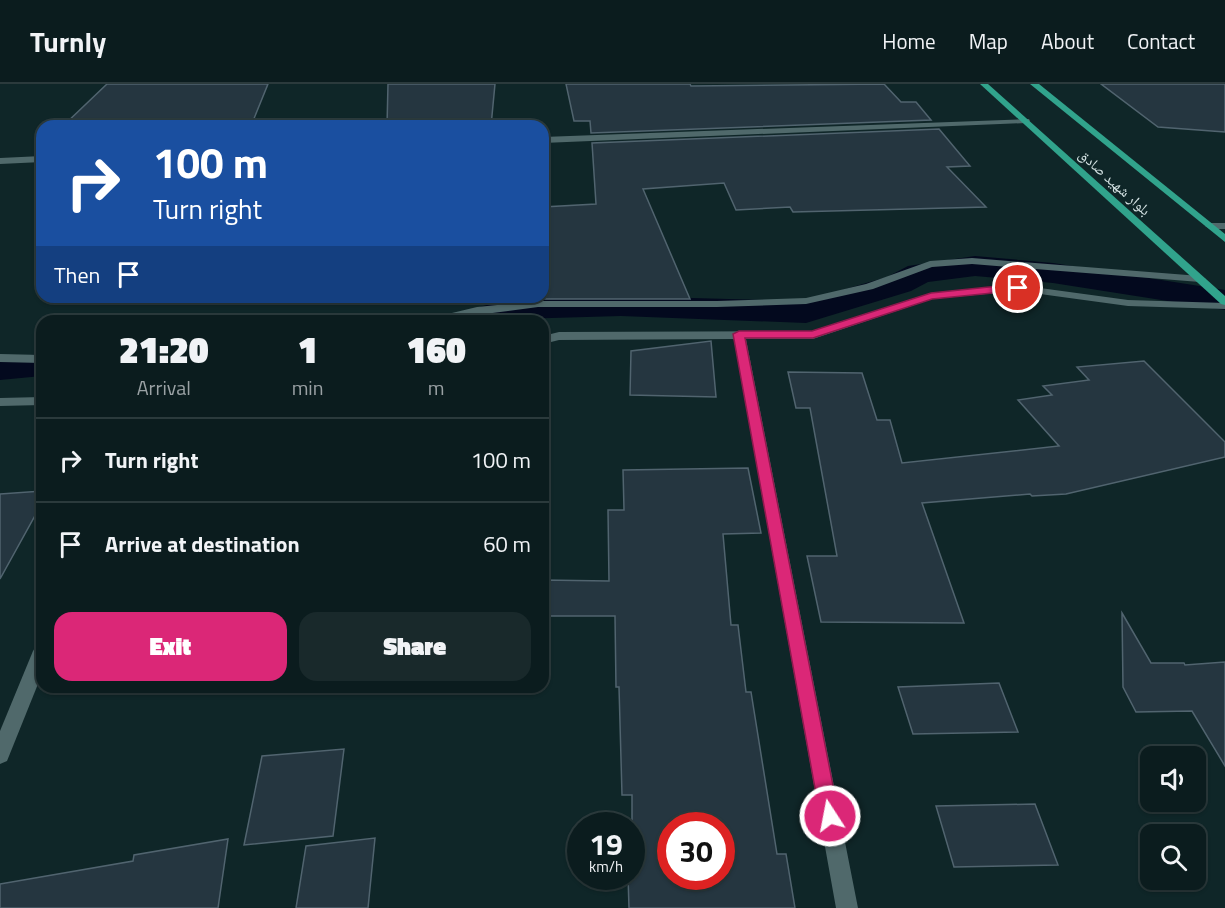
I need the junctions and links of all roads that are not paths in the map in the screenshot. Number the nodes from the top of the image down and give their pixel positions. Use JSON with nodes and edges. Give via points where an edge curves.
{"nodes":[{"id":1,"x":984,"y":84,"type":"edge"},
{"id":2,"x":1034,"y":84,"type":"edge"},
{"id":3,"x":1026,"y":121,"type":"junction"},
{"id":4,"x":549,"y":140,"type":"edge"},
{"id":5,"x":36,"y":159,"type":"edge"},
{"id":6,"x":0,"y":161,"type":"edge"},
{"id":7,"x":1210,"y":226,"type":"junction"},
{"id":8,"x":1225,"y":226,"type":"edge"},
{"id":9,"x":1225,"y":239,"type":"edge"},
{"id":10,"x":1200,"y":279,"type":"junction"},
{"id":11,"x":1225,"y":304,"type":"edge"},
{"id":12,"x":460,"y":315,"type":"edge"},
{"id":13,"x":739,"y":334,"type":"junction"},
{"id":14,"x":549,"y":338,"type":"edge"},
{"id":15,"x":0,"y":358,"type":"edge"},
{"id":16,"x":36,"y":359,"type":"edge"},
{"id":17,"x":36,"y":401,"type":"edge"},
{"id":18,"x":0,"y":402,"type":"edge"},
{"id":19,"x":36,"y":666,"type":"edge"},
{"id":20,"x":0,"y":755,"type":"edge"},
{"id":21,"x":847,"y":908,"type":"edge"}],
"edges":[{"from":1,"to":3,"type":"main road","name":"بلوار شهید صادق"},
{"from":2,"to":7,"type":"main road","name":"بلوار شهید صادق"},
{"from":3,"to":4,"type":"street"},
{"from":3,"to":10,"type":"main road","name":"بلوار شهید صادق"},
{"from":5,"to":6,"type":"street"},
{"from":7,"to":8,"type":"street"},
{"from":7,"to":9,"type":"main road","name":"بلوار شهید صادق"},
{"from":10,"to":11,"type":"main road","name":"بلوار شهید صادق"},
{"from":10,"to":12,"type":"street","via":[[972,261],[930,264],[869,287],[806,301],[538,304]]},
{"from":11,"to":13,"type":"street","via":[[1128,303],[1018,288],[931,296],[813,335]]},
{"from":13,"to":14,"type":"street"},
{"from":13,"to":21,"type":"street"},
{"from":15,"to":16,"type":"street"},
{"from":17,"to":18,"type":"street"},
{"from":19,"to":20,"type":"street"}]}
